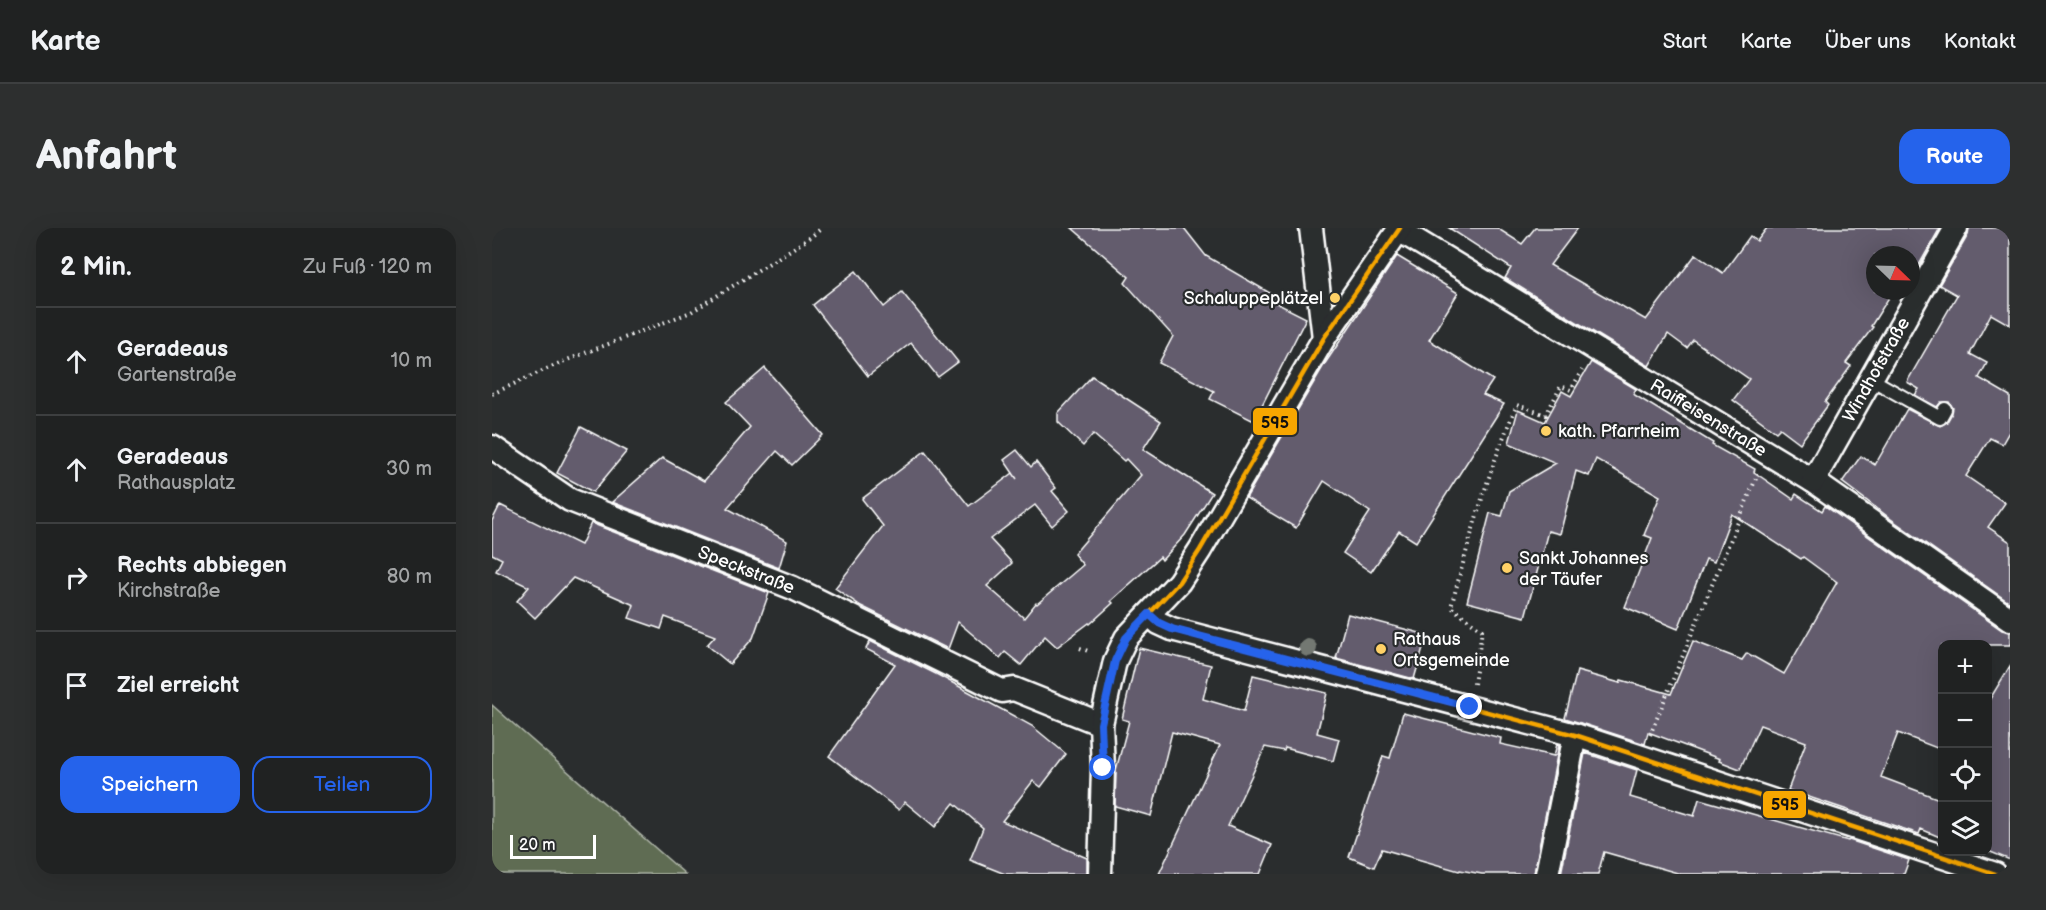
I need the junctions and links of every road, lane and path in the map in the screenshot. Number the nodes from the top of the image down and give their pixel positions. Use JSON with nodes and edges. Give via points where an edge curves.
{"nodes":[{"id":1,"x":822,"y":228,"type":"edge"},
{"id":2,"x":1311,"y":228,"type":"edge"},
{"id":3,"x":1956,"y":228,"type":"edge"},
{"id":4,"x":1400,"y":229,"type":"edge"},
{"id":5,"x":1324,"y":338,"type":"junction"},
{"id":6,"x":1595,"y":349,"type":"junction"},
{"id":7,"x":1871,"y":379,"type":"junction"},
{"id":8,"x":492,"y":394,"type":"edge"},
{"id":9,"x":1945,"y":409,"type":"dead end"},
{"id":10,"x":492,"y":447,"type":"edge"},
{"id":11,"x":1766,"y":453,"type":"junction"},
{"id":12,"x":1814,"y":481,"type":"junction"},
{"id":13,"x":1149,"y":614,"type":"junction"},
{"id":14,"x":2010,"y":619,"type":"edge"},
{"id":15,"x":1470,"y":707,"type":"junction"},
{"id":16,"x":1101,"y":724,"type":"junction"},
{"id":17,"x":1575,"y":735,"type":"junction"},
{"id":18,"x":1641,"y":755,"type":"junction"},
{"id":19,"x":1100,"y":874,"type":"edge"},
{"id":20,"x":1547,"y":874,"type":"edge"},
{"id":21,"x":1995,"y":874,"type":"edge"}],
"edges":[{"from":1,"to":8,"type":"path","via":[[691,312]]},
{"from":2,"to":5,"type":"street"},
{"from":3,"to":7,"type":"street","name":"Windhofstraße"},
{"from":4,"to":5,"type":"street"},
{"from":4,"to":6,"type":"street","name":"Raiffeisenstraße"},
{"from":5,"to":13,"type":"street","via":[[1200,550],[1179,582]]},
{"from":6,"to":11,"type":"street","name":"Raiffeisenstraße"},
{"from":6,"to":15,"type":"path","via":[[1571,390],[1561,386],[1545,415],[1517,405],[1500,444],[1451,607],[1482,630]]},
{"from":7,"to":9,"type":"lane","via":[[1941,418]]},
{"from":7,"to":12,"type":"street","name":"Windhofstraße"},
{"from":10,"to":16,"type":"street","name":"Speckstraße","via":[[570,500],[793,588],[1002,691],[1014,689]]},
{"from":11,"to":12,"type":"street","name":"Raiffeisenstraße"},
{"from":11,"to":18,"type":"path"},
{"from":12,"to":14,"type":"street","name":"Raiffeisenstraße"},
{"from":13,"to":15,"type":"street","via":[[1172,629]]},
{"from":13,"to":16,"type":"street","via":[[1121,647]]},
{"from":15,"to":17,"type":"street"},
{"from":16,"to":19,"type":"street"},
{"from":17,"to":18,"type":"street"},
{"from":17,"to":20,"type":"street"},
{"from":18,"to":21,"type":"street"}]}
